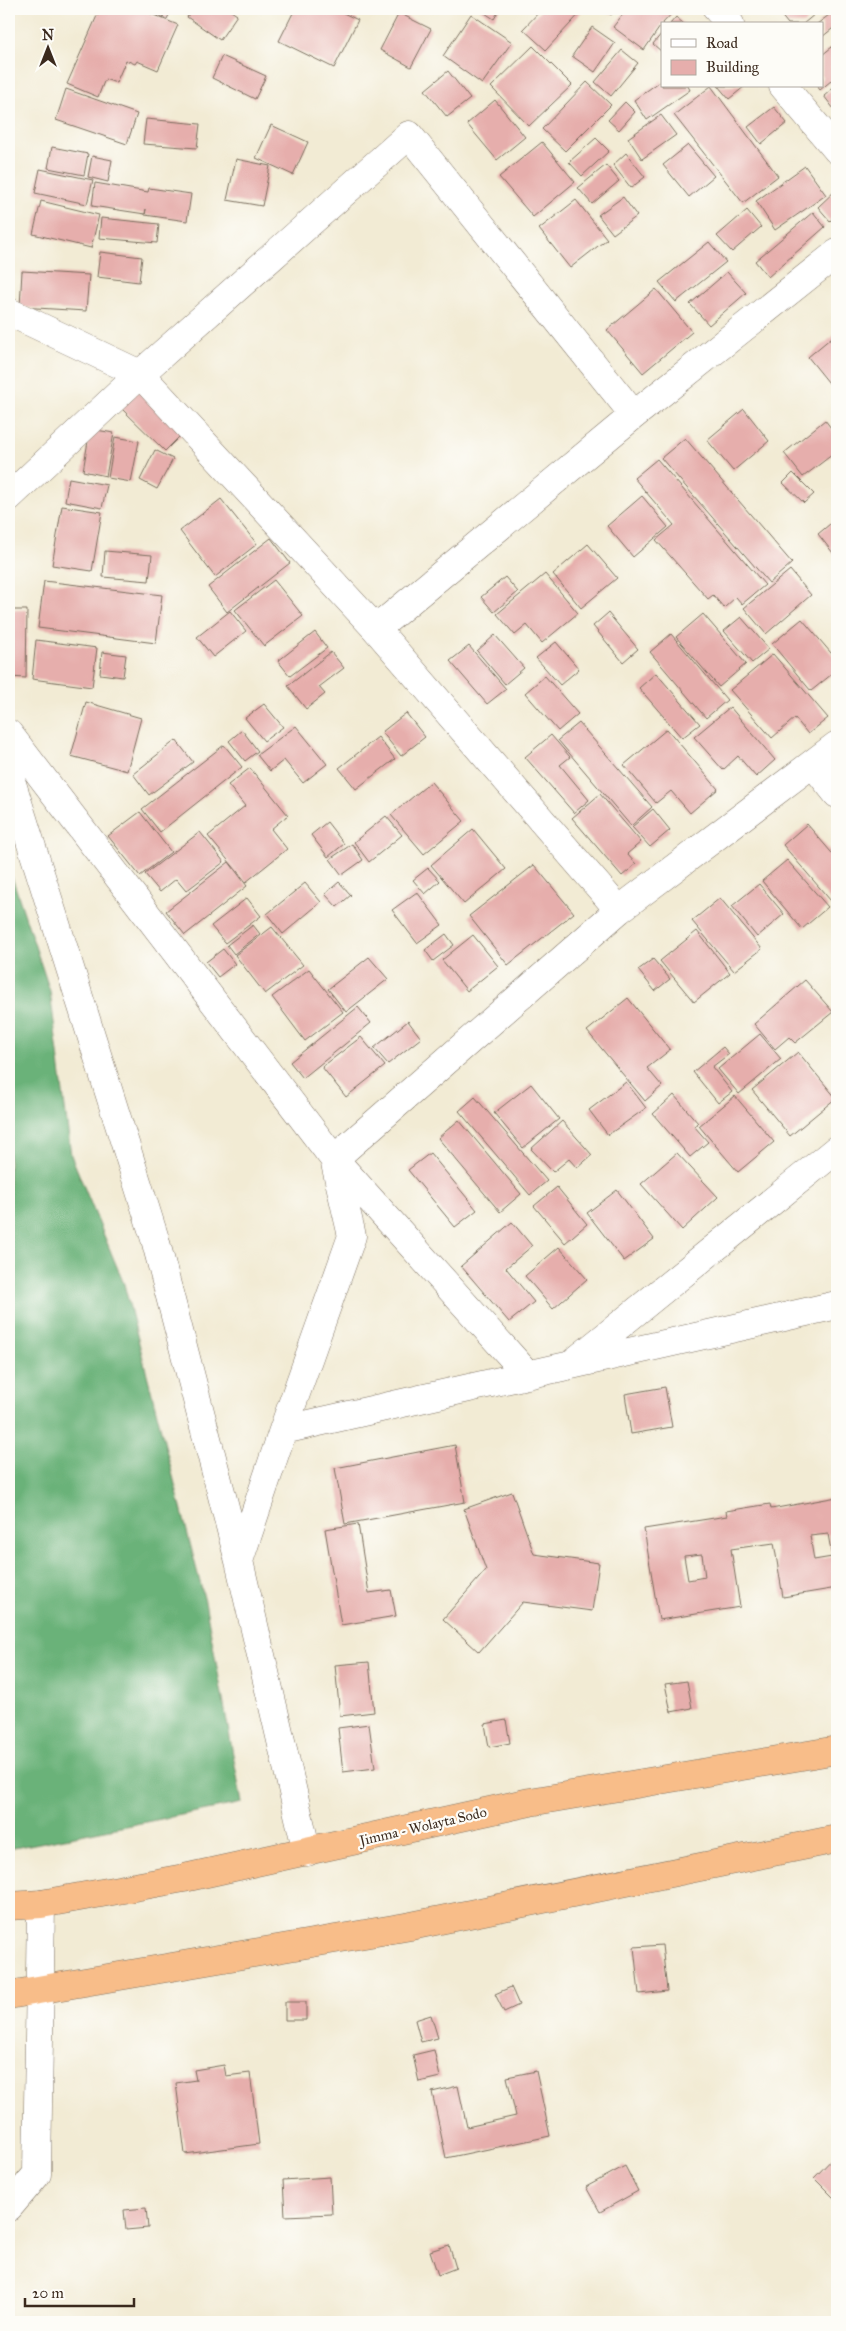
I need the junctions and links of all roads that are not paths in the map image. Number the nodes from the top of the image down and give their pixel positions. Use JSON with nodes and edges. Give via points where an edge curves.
{"nodes":[{"id":1,"x":717,"y":9,"type":"edge"},
{"id":2,"x":728,"y":22,"type":"edge"},
{"id":3,"x":785,"y":88,"type":"edge"},
{"id":4,"x":837,"y":150,"type":"edge"},
{"id":5,"x":837,"y":253,"type":"edge"},
{"id":6,"x":9,"y":312,"type":"edge"},
{"id":7,"x":140,"y":374,"type":"junction"},
{"id":8,"x":634,"y":415,"type":"junction"},
{"id":9,"x":9,"y":497,"type":"edge"},
{"id":10,"x":376,"y":630,"type":"junction"},
{"id":11,"x":9,"y":734,"type":"edge"},
{"id":12,"x":837,"y":745,"type":"edge"},
{"id":13,"x":813,"y":764,"type":"junction"},
{"id":14,"x":9,"y":774,"type":"edge"},
{"id":15,"x":837,"y":794,"type":"edge"},
{"id":16,"x":619,"y":910,"type":"junction"},
{"id":17,"x":837,"y":1149,"type":"edge"},
{"id":18,"x":334,"y":1159,"type":"junction"},
{"id":19,"x":837,"y":1305,"type":"edge"},
{"id":20,"x":568,"y":1366,"type":"junction"},
{"id":21,"x":528,"y":1375,"type":"junction"},
{"id":22,"x":283,"y":1430,"type":"junction"},
{"id":23,"x":240,"y":1562,"type":"junction"},
{"id":24,"x":837,"y":1750,"type":"edge"},
{"id":25,"x":837,"y":1838,"type":"edge"},
{"id":26,"x":307,"y":1852,"type":"junction"},
{"id":27,"x":41,"y":1904,"type":"junction"},
{"id":28,"x":9,"y":1906,"type":"edge"},
{"id":29,"x":40,"y":1990,"type":"junction"},
{"id":30,"x":9,"y":1995,"type":"edge"},
{"id":31,"x":9,"y":2207,"type":"edge"}],
"edges":[{"from":1,"to":2,"type":"street"},
{"from":3,"to":4,"type":"street"},
{"from":5,"to":8,"type":"street"},
{"from":6,"to":7,"type":"street"},
{"from":7,"to":8,"type":"street","via":[[409,135]]},
{"from":7,"to":9,"type":"street"},
{"from":7,"to":10,"type":"street"},
{"from":8,"to":10,"type":"street"},
{"from":10,"to":16,"type":"street"},
{"from":11,"to":18,"type":"street"},
{"from":12,"to":13,"type":"street"},
{"from":13,"to":15,"type":"street"},
{"from":13,"to":16,"type":"street"},
{"from":14,"to":23,"type":"street","via":[[155,1239]]},
{"from":16,"to":18,"type":"street"},
{"from":17,"to":20,"type":"street"},
{"from":18,"to":21,"type":"street"},
{"from":18,"to":22,"type":"street","via":[[352,1236]]},
{"from":19,"to":20,"type":"street"},
{"from":20,"to":21,"type":"street"},
{"from":21,"to":22,"type":"street"},
{"from":22,"to":23,"type":"street"},
{"from":23,"to":26,"type":"street"},
{"from":24,"to":26,"type":"highway","name":"Jimma - Wolayta Sodo","via":[[530,1802]]},
{"from":25,"to":29,"type":"highway","via":[[411,1926]]},
{"from":26,"to":27,"type":"highway","name":"Jimma - Wolayta Sodo"},
{"from":27,"to":28,"type":"highway","name":"Jimma - Wolayta Sodo"},
{"from":27,"to":29,"type":"street"},
{"from":29,"to":30,"type":"highway"},
{"from":29,"to":31,"type":"street","via":[[37,2174]]}]}
